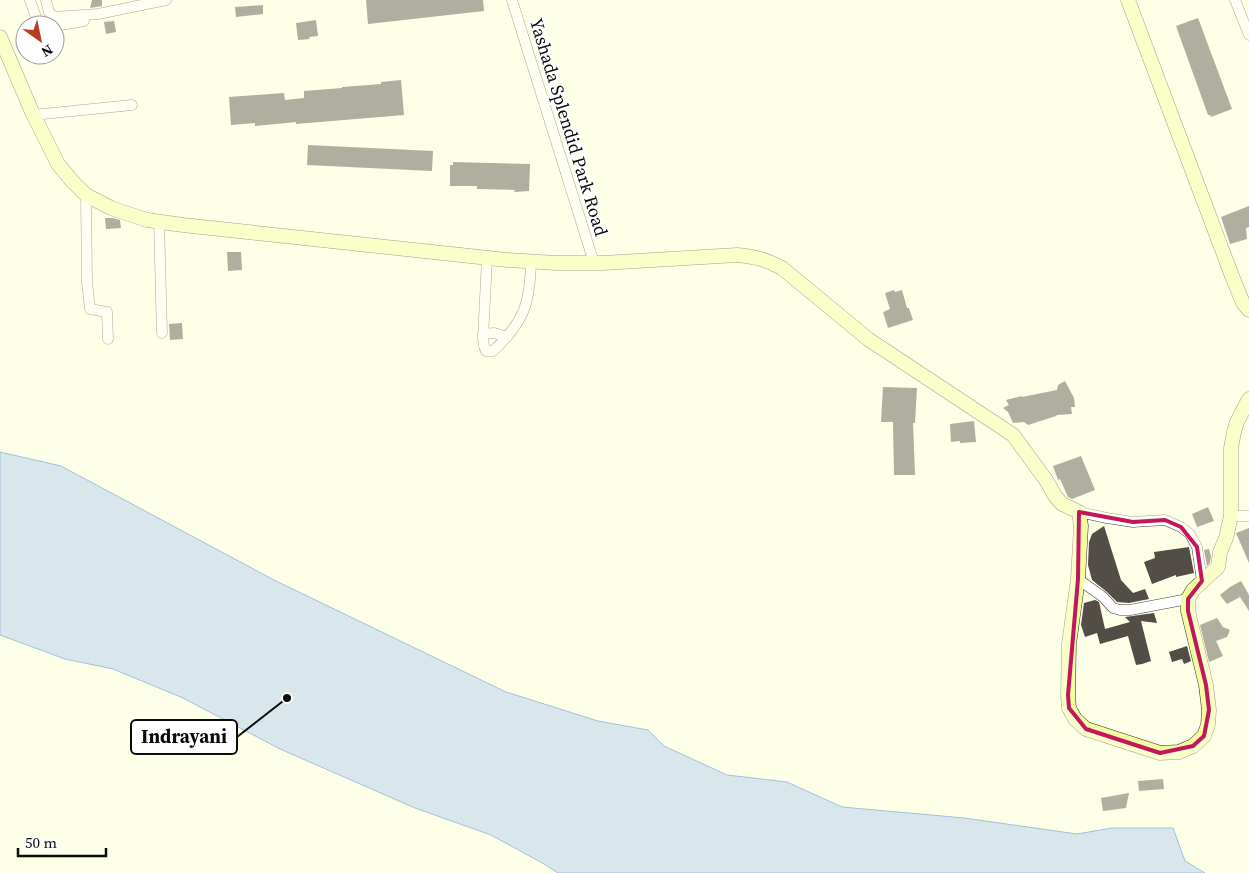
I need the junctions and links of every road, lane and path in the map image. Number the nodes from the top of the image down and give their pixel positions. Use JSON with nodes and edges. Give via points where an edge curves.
{"nodes":[{"id":1,"x":30,"y":0,"type":"edge"},
{"id":2,"x":46,"y":0,"type":"edge"},
{"id":3,"x":166,"y":0,"type":"edge"},
{"id":4,"x":512,"y":0,"type":"edge"},
{"id":5,"x":1128,"y":0,"type":"edge"},
{"id":6,"x":1235,"y":0,"type":"edge"},
{"id":7,"x":98,"y":14,"type":"junction"},
{"id":8,"x":35,"y":15,"type":"edge"},
{"id":9,"x":65,"y":24,"type":"edge"},
{"id":10,"x":1249,"y":35,"type":"edge"},
{"id":11,"x":0,"y":37,"type":"edge"},
{"id":12,"x":132,"y":105,"type":"dead end"},
{"id":13,"x":33,"y":115,"type":"junction"},
{"id":14,"x":86,"y":195,"type":"junction"},
{"id":15,"x":159,"y":222,"type":"junction"},
{"id":16,"x":487,"y":258,"type":"junction"},
{"id":17,"x":531,"y":262,"type":"junction"},
{"id":18,"x":594,"y":263,"type":"junction"},
{"id":19,"x":1249,"y":310,"type":"edge"},
{"id":20,"x":162,"y":333,"type":"dead end"},
{"id":21,"x":483,"y":334,"type":"junction"},
{"id":22,"x":508,"y":337,"type":"junction"},
{"id":23,"x":108,"y":339,"type":"dead end"},
{"id":24,"x":1249,"y":399,"type":"edge"},
{"id":25,"x":1079,"y":512,"type":"junction"},
{"id":26,"x":1231,"y":516,"type":"junction"},
{"id":27,"x":1249,"y":516,"type":"edge"},
{"id":28,"x":1078,"y":579,"type":"junction"},
{"id":29,"x":1202,"y":580,"type":"junction"},
{"id":30,"x":1188,"y":599,"type":"junction"}],
"edges":[{"from":1,"to":8,"type":"street"},
{"from":2,"to":7,"type":"street","via":[[54,17]]},
{"from":3,"to":7,"type":"street"},
{"from":4,"to":18,"type":"street","name":"Yashada Splendid Park Road"},
{"from":5,"to":19,"type":"street","via":[[1232,276]]},
{"from":6,"to":10,"type":"street"},
{"from":7,"to":9,"type":"street","via":[[90,20]]},
{"from":11,"to":13,"type":"street"},
{"from":12,"to":13,"type":"street"},
{"from":13,"to":14,"type":"street","via":[[58,164]]},
{"from":14,"to":15,"type":"street","via":[[112,208]]},
{"from":14,"to":23,"type":"street","via":[[90,309],[107,312]]},
{"from":15,"to":16,"type":"street"},
{"from":15,"to":20,"type":"street"},
{"from":16,"to":17,"type":"street"},
{"from":16,"to":21,"type":"street"},
{"from":17,"to":18,"type":"street"},
{"from":17,"to":22,"type":"street","via":[[526,303],[520,320]]},
{"from":18,"to":25,"type":"street","via":[[737,256],[768,260],[868,339],[1013,435],[1055,496],[1062,504]]},
{"from":21,"to":22,"type":"street"},
{"from":21,"to":22,"type":"street","via":[[486,351],[493,351]]},
{"from":24,"to":26,"type":"street","via":[[1237,422],[1231,448]]},
{"from":25,"to":28,"type":"street"},
{"from":25,"to":29,"type":"street","via":[[1132,522],[1165,520],[1181,527],[1190,534],[1197,547]]},
{"from":26,"to":27,"type":"street"},
{"from":26,"to":29,"type":"street","via":[[1218,567]]},
{"from":28,"to":30,"type":"street","via":[[1113,608],[1120,610]]},
{"from":28,"to":30,"type":"street","via":[[1069,644],[1069,708],[1086,729],[1160,753],[1178,752],[1194,746],[1204,736],[1208,725],[1206,685]]},
{"from":29,"to":30,"type":"street"}]}
